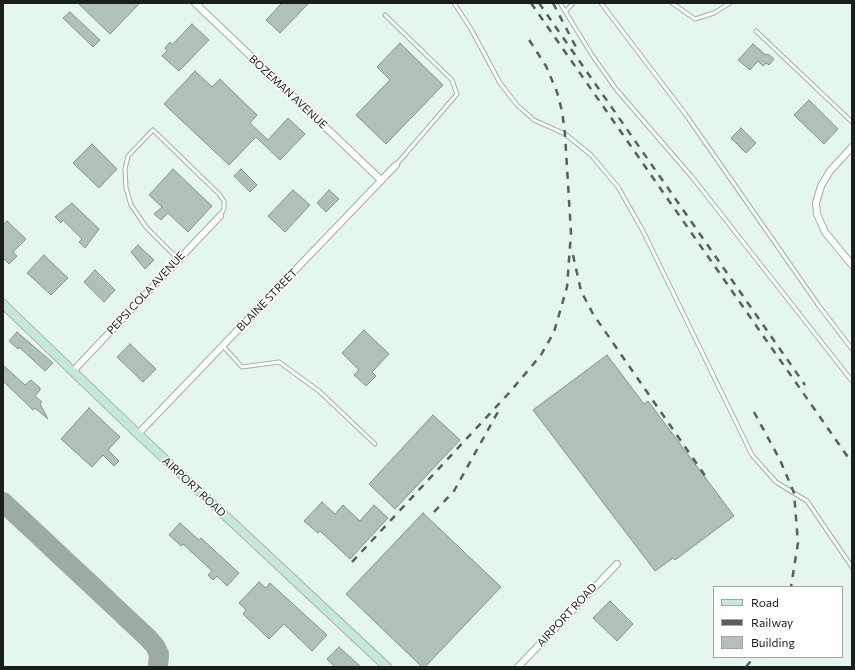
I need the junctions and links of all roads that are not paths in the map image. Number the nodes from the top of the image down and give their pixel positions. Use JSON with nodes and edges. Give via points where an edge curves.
{"nodes":[{"id":1,"x":195,"y":3,"type":"edge"},
{"id":2,"x":454,"y":3,"type":"edge"},
{"id":3,"x":560,"y":3,"type":"edge"},
{"id":4,"x":573,"y":3,"type":"edge"},
{"id":5,"x":601,"y":3,"type":"edge"},
{"id":6,"x":672,"y":3,"type":"edge"},
{"id":7,"x":730,"y":3,"type":"edge"},
{"id":8,"x":566,"y":11,"type":"junction"},
{"id":9,"x":385,"y":14,"type":"dead end"},
{"id":10,"x":756,"y":31,"type":"dead end"},
{"id":11,"x":852,"y":122,"type":"edge"},
{"id":12,"x":852,"y":147,"type":"edge"},
{"id":13,"x":396,"y":165,"type":"joint"},
{"id":14,"x":381,"y":180,"type":"junction"},
{"id":15,"x":220,"y":216,"type":"joint"},
{"id":16,"x":178,"y":259,"type":"junction"},
{"id":17,"x":852,"y":265,"type":"edge"},
{"id":18,"x":3,"y":304,"type":"edge"},
{"id":19,"x":852,"y":340,"type":"edge"},
{"id":20,"x":846,"y":341,"type":"junction"},
{"id":21,"x":223,"y":346,"type":"junction"},
{"id":22,"x":852,"y":348,"type":"edge"},
{"id":23,"x":73,"y":371,"type":"junction"},
{"id":24,"x":852,"y":381,"type":"edge"},
{"id":25,"x":138,"y":434,"type":"junction"},
{"id":26,"x":375,"y":444,"type":"dead end"},
{"id":27,"x":617,"y":564,"type":"dead end"},
{"id":28,"x":852,"y":567,"type":"edge"},
{"id":29,"x":387,"y":667,"type":"edge"},
{"id":30,"x":518,"y":667,"type":"edge"}],
"edges":[{"from":1,"to":14,"type":"street","name":"BOZEMAN AVENUE"},
{"from":2,"to":28,"type":"lane","via":[[500,83],[517,105],[534,120],[565,134],[591,155],[618,187],[643,231],[752,455],[776,482],[807,500]]},
{"from":3,"to":8,"type":"lane"},
{"from":4,"to":8,"type":"lane"},
{"from":5,"to":20,"type":"lane","via":[[686,115]]},
{"from":6,"to":7,"type":"lane","via":[[695,19],[714,13]]},
{"from":8,"to":24,"type":"lane","via":[[592,55],[616,88],[692,177]]},
{"from":9,"to":13,"type":"lane","via":[[452,80],[457,94]]},
{"from":10,"to":11,"type":"lane"},
{"from":12,"to":17,"type":"street","via":[[830,171],[821,186],[816,203],[817,214],[825,232]]},
{"from":13,"to":14,"type":"street","name":"BLAINE STREET"},
{"from":14,"to":21,"type":"street","name":"BLAINE STREET"},
{"from":15,"to":16,"type":"street","name":"PEPSI COLA AVENUE"},
{"from":15,"to":16,"type":"lane","via":[[224,209],[224,201],[219,194],[153,130],[128,156],[125,169],[126,188],[131,205],[146,227]]},
{"from":16,"to":23,"type":"street","name":"PEPSI COLA AVENUE"},
{"from":18,"to":23,"type":"street","name":"AIRPORT ROAD"},
{"from":19,"to":20,"type":"lane"},
{"from":20,"to":22,"type":"lane"},
{"from":21,"to":25,"type":"street","name":"BLAINE STREET"},
{"from":21,"to":26,"type":"lane","via":[[242,367],[279,362],[319,391]]},
{"from":23,"to":25,"type":"street","name":"AIRPORT ROAD"},
{"from":25,"to":29,"type":"street","name":"AIRPORT ROAD"},
{"from":27,"to":30,"type":"street","name":"AIRPORT ROAD"}]}
